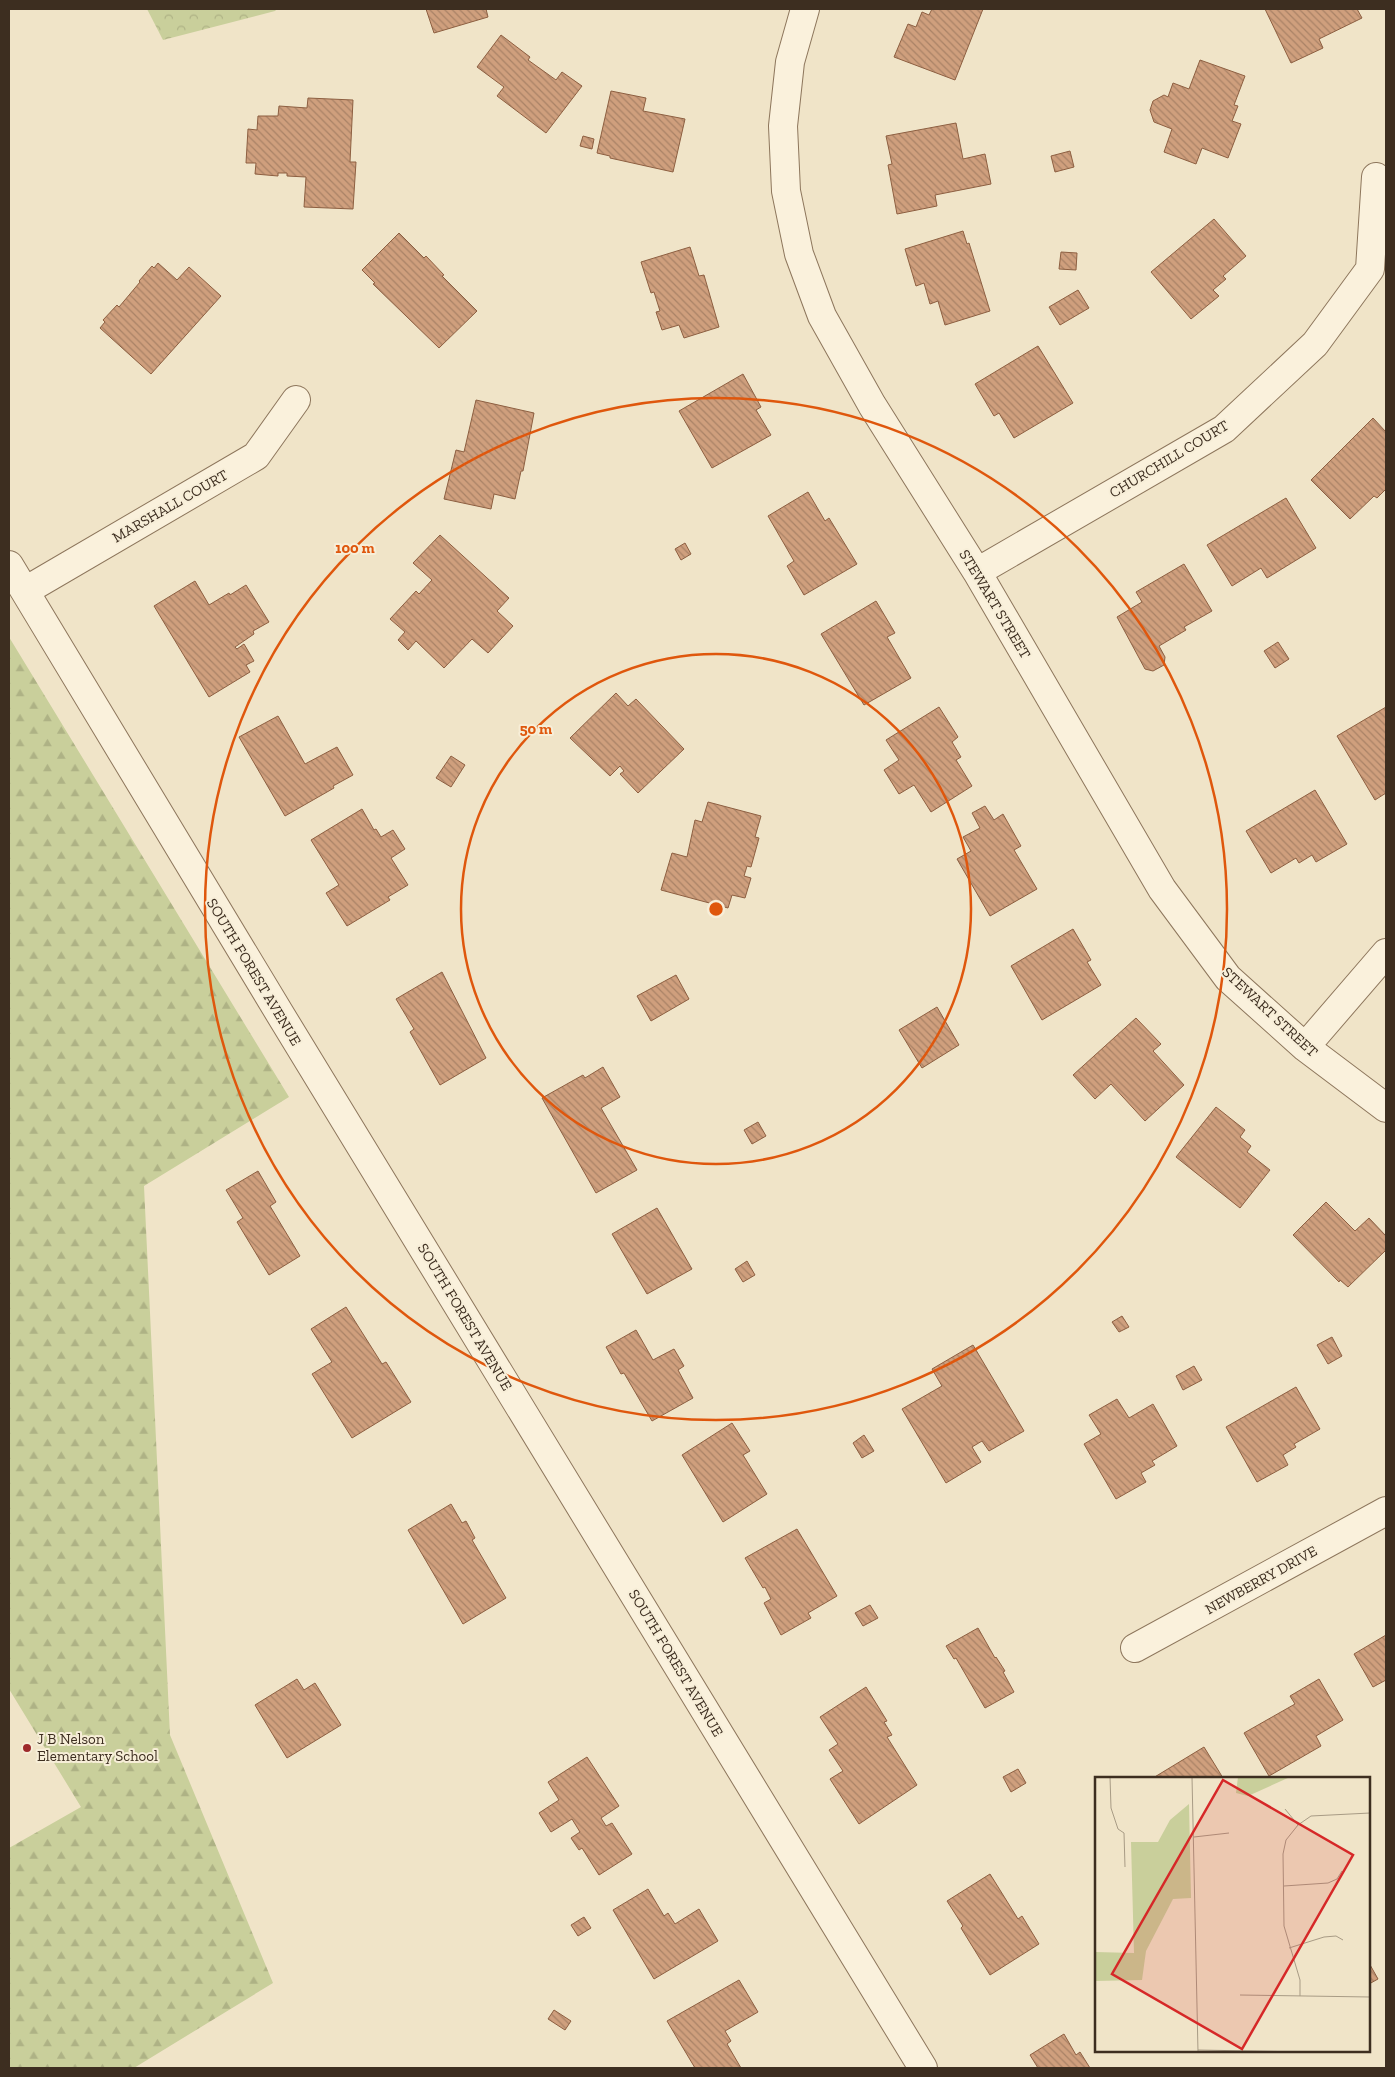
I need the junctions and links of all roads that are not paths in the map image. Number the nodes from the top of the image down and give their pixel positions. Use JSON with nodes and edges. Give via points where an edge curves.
{"nodes":[{"id":1,"x":800,"y":10,"type":"edge"},
{"id":2,"x":1376,"y":176,"type":"dead end"},
{"id":3,"x":296,"y":400,"type":"dead end"},
{"id":4,"x":9,"y":566,"type":"edge"},
{"id":5,"x":977,"y":572,"type":"junction"},
{"id":6,"x":25,"y":591,"type":"junction"},
{"id":7,"x":1386,"y":953,"type":"edge"},
{"id":8,"x":1305,"y":1047,"type":"junction"},
{"id":9,"x":1386,"y":1108,"type":"edge"},
{"id":10,"x":1386,"y":1511,"type":"edge"},
{"id":11,"x":1135,"y":1648,"type":"dead end"},
{"id":12,"x":923,"y":2068,"type":"edge"}],
"edges":[{"from":1,"to":5,"type":"street","name":"STEWART STREET","via":[[783,126],[786,191],[799,254],[822,316],[867,397]]},
{"from":2,"to":5,"type":"street","name":"CHURCHILL COURT","via":[[1370,268],[1315,344],[1224,430]]},
{"from":3,"to":6,"type":"street","name":"MARSHALL COURT","via":[[256,456]]},
{"from":4,"to":6,"type":"street","name":"SOUTH FOREST AVENUE"},
{"from":5,"to":8,"type":"street","name":"STEWART STREET","via":[[1162,889],[1228,978]]},
{"from":6,"to":12,"type":"street","name":"SOUTH FOREST AVENUE"},
{"from":7,"to":8,"type":"street"},
{"from":8,"to":9,"type":"street","name":"STEWART STREET"},
{"from":10,"to":11,"type":"street","name":"NEWBERRY DRIVE"}]}
